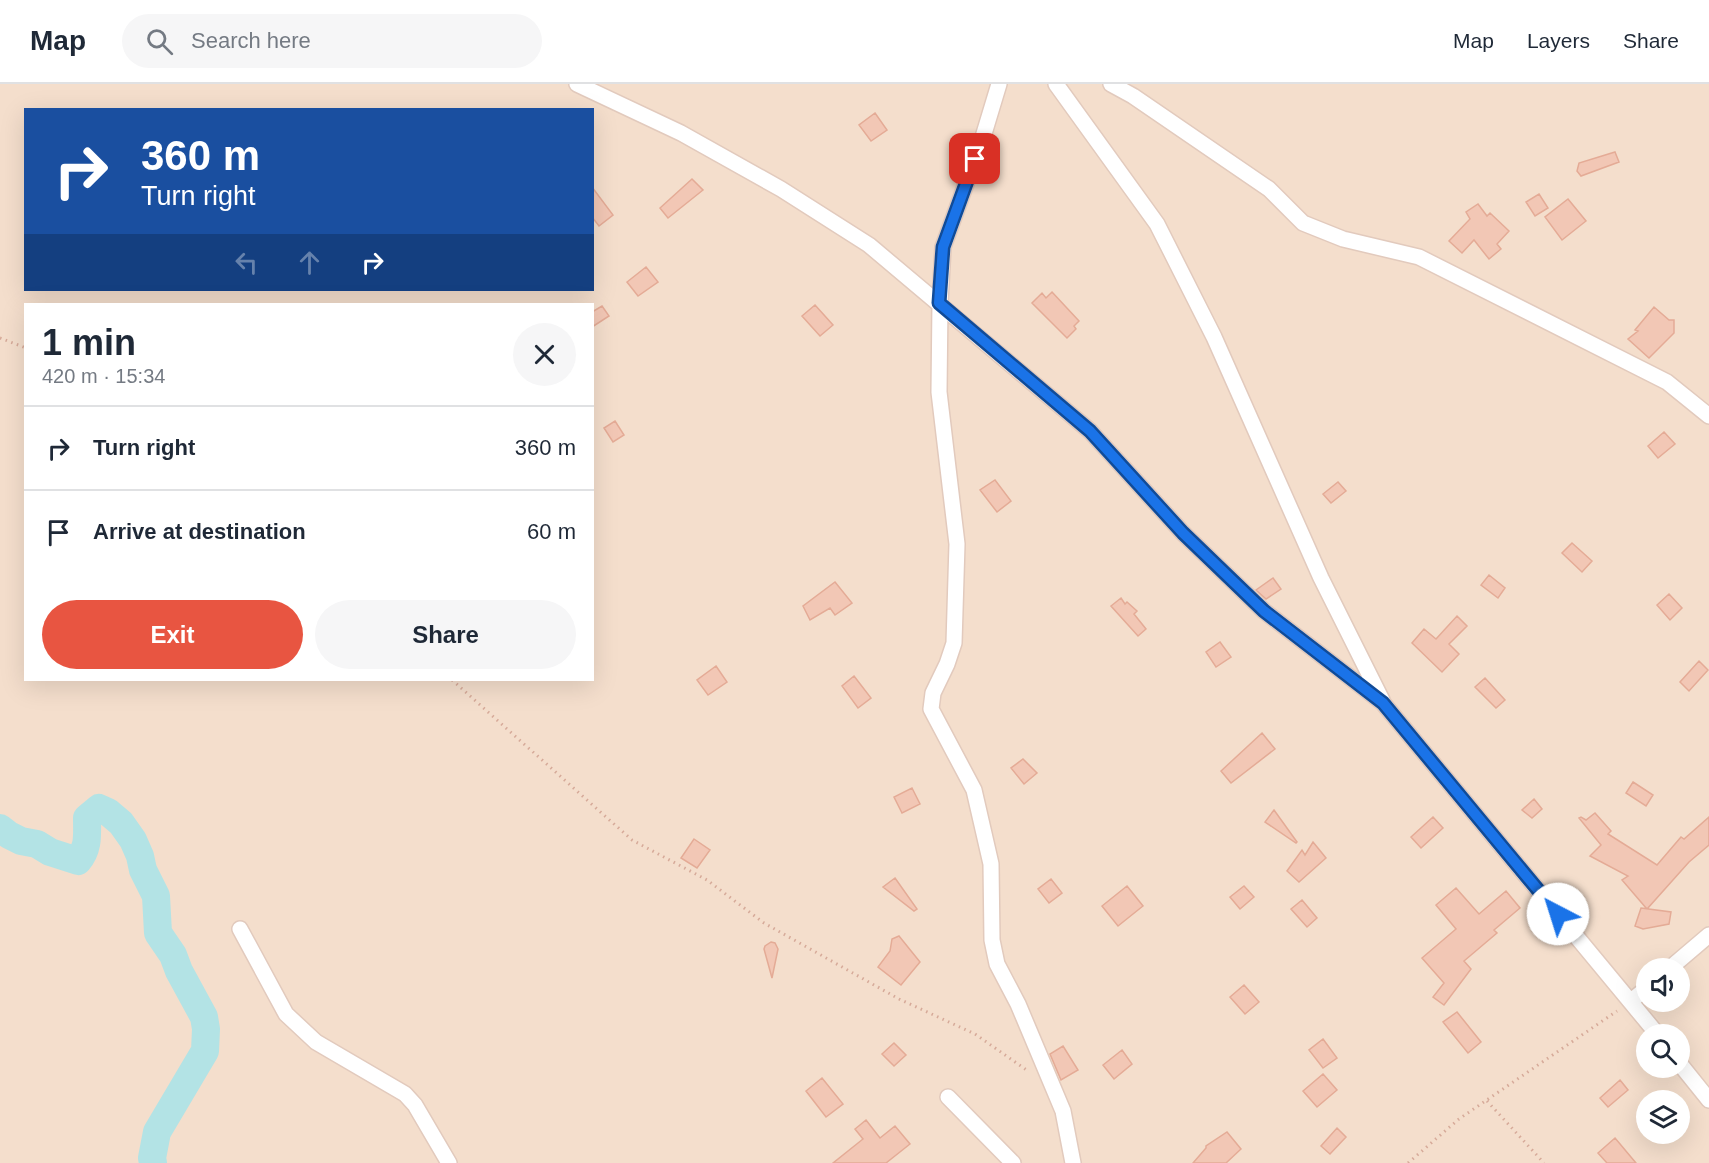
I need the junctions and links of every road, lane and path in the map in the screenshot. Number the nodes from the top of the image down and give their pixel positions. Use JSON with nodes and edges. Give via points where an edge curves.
{"nodes":[{"id":1,"x":577,"y":84,"type":"edge"},
{"id":2,"x":999,"y":84,"type":"edge"},
{"id":3,"x":1056,"y":84,"type":"edge"},
{"id":4,"x":1111,"y":84,"type":"edge"},
{"id":5,"x":939,"y":303,"type":"junction"},
{"id":6,"x":0,"y":338,"type":"edge"},
{"id":7,"x":24,"y":347,"type":"edge"},
{"id":8,"x":1709,"y":416,"type":"edge"},
{"id":9,"x":453,"y":681,"type":"edge"},
{"id":10,"x":1383,"y":703,"type":"junction"},
{"id":11,"x":240,"y":929,"type":"dead end"},
{"id":12,"x":1709,"y":935,"type":"edge"},
{"id":13,"x":1682,"y":958,"type":"edge"},
{"id":14,"x":1636,"y":997,"type":"edge"},
{"id":15,"x":1631,"y":1001,"type":"junction"},
{"id":16,"x":1649,"y":1024,"type":"edge"},
{"id":17,"x":1028,"y":1071,"type":"dead end"},
{"id":18,"x":1690,"y":1076,"type":"edge"},
{"id":19,"x":948,"y":1097,"type":"dead end"},
{"id":20,"x":1709,"y":1100,"type":"edge"},
{"id":21,"x":1487,"y":1101,"type":"junction"},
{"id":22,"x":448,"y":1163,"type":"edge"},
{"id":23,"x":1013,"y":1163,"type":"edge"},
{"id":24,"x":1072,"y":1163,"type":"edge"},
{"id":25,"x":1408,"y":1163,"type":"edge"},
{"id":26,"x":1544,"y":1163,"type":"edge"}],
"edges":[{"from":1,"to":5,"type":"street","via":[[681,133],[781,189],[869,245]]},
{"from":2,"to":5,"type":"street","via":[[943,247]]},
{"from":3,"to":10,"type":"street","via":[[1157,224],[1214,337]]},
{"from":4,"to":8,"type":"street","via":[[1269,189],[1303,223],[1343,239],[1419,257],[1667,382]]},
{"from":5,"to":10,"type":"street","via":[[1090,431],[1183,533],[1264,611]]},
{"from":5,"to":24,"type":"street","via":[[939,392],[957,544],[954,643],[933,693],[932,709],[974,790],[991,864],[992,940],[998,964],[1059,1100]]},
{"from":6,"to":7,"type":"path"},
{"from":9,"to":17,"type":"path","via":[[632,840],[707,880],[764,923],[899,999],[975,1034]]},
{"from":10,"to":15,"type":"street"},
{"from":11,"to":22,"type":"street","via":[[286,1014],[316,1042],[405,1094]]},
{"from":12,"to":13,"type":"street"},
{"from":14,"to":15,"type":"street"},
{"from":15,"to":16,"type":"street"},
{"from":15,"to":21,"type":"path"},
{"from":18,"to":20,"type":"street"},
{"from":19,"to":23,"type":"street"},
{"from":21,"to":25,"type":"path","via":[[1459,1119]]},
{"from":21,"to":26,"type":"path"}]}
